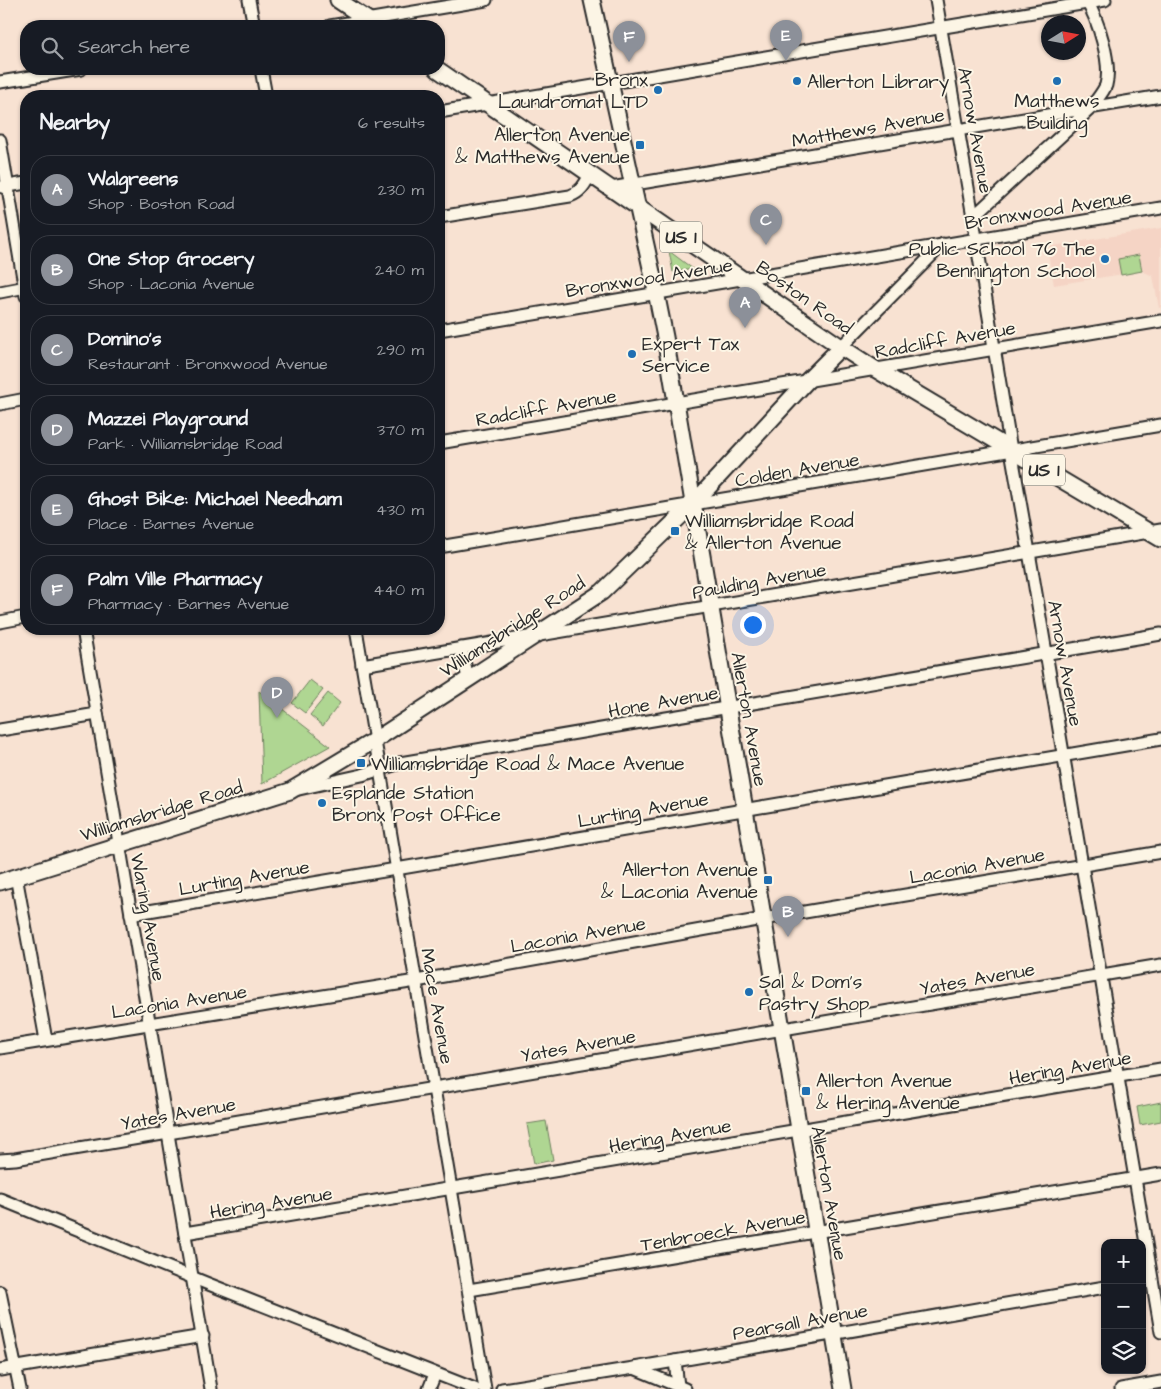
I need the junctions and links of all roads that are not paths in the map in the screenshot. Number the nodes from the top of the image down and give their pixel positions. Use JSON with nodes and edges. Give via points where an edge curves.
{"nodes":[{"id":1,"x":249,"y":0,"type":"edge"},
{"id":2,"x":338,"y":0,"type":"edge"},
{"id":3,"x":486,"y":0,"type":"edge"},
{"id":4,"x":592,"y":0,"type":"edge"},
{"id":5,"x":936,"y":0,"type":"edge"},
{"id":6,"x":1105,"y":0,"type":"edge"},
{"id":7,"x":1087,"y":1,"type":"edge"},
{"id":8,"x":253,"y":20,"type":"edge"},
{"id":9,"x":368,"y":20,"type":"edge"},
{"id":10,"x":387,"y":20,"type":"edge"},
{"id":11,"x":940,"y":28,"type":"junction"},
{"id":12,"x":445,"y":74,"type":"edge"},
{"id":13,"x":44,"y":75,"type":"edge"},
{"id":14,"x":262,"y":75,"type":"edge"},
{"id":15,"x":0,"y":82,"type":"edge"},
{"id":16,"x":610,"y":83,"type":"junction"},
{"id":17,"x":265,"y":90,"type":"edge"},
{"id":18,"x":1161,"y":96,"type":"edge"},
{"id":19,"x":489,"y":104,"type":"junction"},
{"id":20,"x":1091,"y":108,"type":"junction"},
{"id":21,"x":445,"y":111,"type":"edge"},
{"id":22,"x":958,"y":130,"type":"junction"},
{"id":23,"x":0,"y":140,"type":"edge"},
{"id":24,"x":590,"y":175,"type":"junction"},
{"id":25,"x":20,"y":184,"type":"edge"},
{"id":26,"x":633,"y":185,"type":"junction"},
{"id":27,"x":4,"y":186,"type":"edge"},
{"id":28,"x":611,"y":188,"type":"junction"},
{"id":29,"x":638,"y":207,"type":"junction"},
{"id":30,"x":1161,"y":208,"type":"edge"},
{"id":31,"x":445,"y":216,"type":"edge"},
{"id":32,"x":973,"y":217,"type":"junction"},
{"id":33,"x":976,"y":239,"type":"junction"},
{"id":34,"x":943,"y":244,"type":"junction"},
{"id":35,"x":20,"y":262,"type":"edge"},
{"id":36,"x":744,"y":279,"type":"junction"},
{"id":37,"x":20,"y":290,"type":"edge"},
{"id":38,"x":0,"y":292,"type":"edge"},
{"id":39,"x":657,"y":293,"type":"junction"},
{"id":40,"x":1161,"y":321,"type":"edge"},
{"id":41,"x":445,"y":329,"type":"edge"},
{"id":42,"x":841,"y":347,"type":"junction"},
{"id":43,"x":994,"y":349,"type":"junction"},
{"id":44,"x":875,"y":369,"type":"junction"},
{"id":45,"x":807,"y":381,"type":"junction"},
{"id":46,"x":20,"y":400,"type":"edge"},
{"id":47,"x":676,"y":403,"type":"junction"},
{"id":48,"x":0,"y":404,"type":"edge"},
{"id":49,"x":1161,"y":425,"type":"edge"},
{"id":50,"x":445,"y":442,"type":"edge"},
{"id":51,"x":1011,"y":450,"type":"junction"},
{"id":52,"x":693,"y":504,"type":"junction"},
{"id":53,"x":1157,"y":534,"type":"edge"},
{"id":54,"x":445,"y":546,"type":"edge"},
{"id":55,"x":1029,"y":552,"type":"junction"},
{"id":56,"x":710,"y":606,"type":"junction"},
{"id":57,"x":20,"y":618,"type":"edge"},
{"id":58,"x":0,"y":622,"type":"edge"},
{"id":59,"x":1161,"y":634,"type":"edge"},
{"id":60,"x":83,"y":635,"type":"edge"},
{"id":61,"x":357,"y":635,"type":"edge"},
{"id":62,"x":533,"y":636,"type":"junction"},
{"id":63,"x":461,"y":648,"type":"junction"},
{"id":64,"x":1046,"y":654,"type":"junction"},
{"id":65,"x":362,"y":665,"type":"junction"},
{"id":66,"x":468,"y":678,"type":"junction"},
{"id":67,"x":728,"y":708,"type":"junction"},
{"id":68,"x":97,"y":714,"type":"junction"},
{"id":69,"x":0,"y":730,"type":"edge"},
{"id":70,"x":1161,"y":739,"type":"edge"},
{"id":71,"x":375,"y":740,"type":"junction"},
{"id":72,"x":1064,"y":756,"type":"junction"},
{"id":73,"x":380,"y":769,"type":"junction"},
{"id":74,"x":290,"y":791,"type":"junction"},
{"id":75,"x":745,"y":810,"type":"junction"},
{"id":76,"x":119,"y":845,"type":"junction"},
{"id":77,"x":1161,"y":852,"type":"edge"},
{"id":78,"x":1082,"y":865,"type":"junction"},
{"id":79,"x":397,"y":869,"type":"junction"},
{"id":80,"x":16,"y":876,"type":"junction"},
{"id":81,"x":0,"y":882,"type":"edge"},
{"id":82,"x":131,"y":914,"type":"junction"},
{"id":83,"x":763,"y":919,"type":"junction"},
{"id":84,"x":1161,"y":965,"type":"edge"},
{"id":85,"x":1101,"y":975,"type":"junction"},
{"id":86,"x":416,"y":981,"type":"junction"},
{"id":87,"x":149,"y":1023,"type":"junction"},
{"id":88,"x":782,"y":1029,"type":"junction"},
{"id":89,"x":46,"y":1040,"type":"junction"},
{"id":90,"x":0,"y":1048,"type":"edge"},
{"id":91,"x":1161,"y":1069,"type":"edge"},
{"id":92,"x":1118,"y":1077,"type":"junction"},
{"id":93,"x":434,"y":1087,"type":"junction"},
{"id":94,"x":799,"y":1130,"type":"junction"},
{"id":95,"x":168,"y":1133,"type":"junction"},
{"id":96,"x":0,"y":1160,"type":"edge"},
{"id":97,"x":1161,"y":1174,"type":"edge"},
{"id":98,"x":1135,"y":1178,"type":"junction"},
{"id":99,"x":451,"y":1190,"type":"junction"},
{"id":100,"x":0,"y":1199,"type":"edge"},
{"id":101,"x":816,"y":1232,"type":"junction"},
{"id":102,"x":185,"y":1233,"type":"junction"},
{"id":103,"x":193,"y":1277,"type":"junction"},
{"id":104,"x":1152,"y":1279,"type":"edge"},
{"id":105,"x":1101,"y":1288,"type":"edge"},
{"id":106,"x":469,"y":1290,"type":"junction"},
{"id":107,"x":0,"y":1292,"type":"edge"},
{"id":108,"x":1161,"y":1332,"type":"edge"},
{"id":109,"x":833,"y":1333,"type":"junction"},
{"id":110,"x":203,"y":1336,"type":"junction"},
{"id":111,"x":675,"y":1361,"type":"junction"},
{"id":112,"x":15,"y":1367,"type":"junction"},
{"id":113,"x":634,"y":1368,"type":"junction"},
{"id":114,"x":0,"y":1370,"type":"edge"},
{"id":115,"x":435,"y":1374,"type":"junction"},
{"id":116,"x":1161,"y":1382,"type":"edge"},
{"id":117,"x":681,"y":1388,"type":"edge"},
{"id":118,"x":20,"y":1389,"type":"edge"},
{"id":119,"x":211,"y":1389,"type":"edge"},
{"id":120,"x":430,"y":1389,"type":"edge"},
{"id":121,"x":475,"y":1389,"type":"edge"},
{"id":122,"x":485,"y":1389,"type":"edge"},
{"id":123,"x":502,"y":1389,"type":"edge"},
{"id":124,"x":843,"y":1389,"type":"edge"},
{"id":125,"x":1122,"y":1389,"type":"edge"}],
"edges":[{"from":1,"to":8,"type":"street"},
{"from":2,"to":9,"type":"main road"},
{"from":3,"to":10,"type":"street"},
{"from":4,"to":16,"type":"main road","name":"Allerton Avenue"},
{"from":5,"to":11,"type":"street","name":"Arnow Avenue"},
{"from":6,"to":7,"type":"street"},
{"from":7,"to":11,"type":"street"},
{"from":7,"to":20,"type":"street","via":[[1099,30],[1108,69],[1105,87]]},
{"from":11,"to":16,"type":"street"},
{"from":11,"to":22,"type":"street","name":"Arnow Avenue"},
{"from":12,"to":19,"type":"main road","name":"Boston Road","number":"US 1"},
{"from":13,"to":15,"type":"street"},
{"from":14,"to":17,"type":"street"},
{"from":16,"to":19,"type":"street"},
{"from":16,"to":26,"type":"main road","name":"Allerton Avenue"},
{"from":18,"to":20,"type":"street","name":"Matthews Avenue"},
{"from":19,"to":21,"type":"street"},
{"from":19,"to":24,"type":"main road","name":"Boston Road","number":"US 1"},
{"from":20,"to":22,"type":"street","name":"Matthews Avenue"},
{"from":20,"to":32,"type":"street"},
{"from":22,"to":26,"type":"street","name":"Matthews Avenue"},
{"from":22,"to":32,"type":"street","name":"Arnow Avenue"},
{"from":23,"to":27,"type":"street"},
{"from":24,"to":28,"type":"main road","name":"Boston Road","number":"US 1"},
{"from":24,"to":31,"type":"street","via":[[581,190],[570,196]]},
{"from":25,"to":27,"type":"street"},
{"from":26,"to":28,"type":"street","name":"Matthews Avenue"},
{"from":26,"to":29,"type":"main road","name":"Allerton Avenue"},
{"from":27,"to":35,"type":"street"},
{"from":28,"to":29,"type":"main road","name":"Boston Road","number":"US 1"},
{"from":29,"to":36,"type":"main road","name":"Boston Road","number":"US 1"},
{"from":29,"to":39,"type":"main road","name":"Allerton Avenue"},
{"from":30,"to":33,"type":"street","name":"Bronxwood Avenue"},
{"from":32,"to":33,"type":"street","name":"Arnow Avenue"},
{"from":33,"to":34,"type":"street","name":"Bronxwood Avenue"},
{"from":33,"to":43,"type":"street","name":"Arnow Avenue"},
{"from":34,"to":36,"type":"street","name":"Bronxwood Avenue"},
{"from":34,"to":42,"type":"street","name":"Williamsbridge Road"},
{"from":36,"to":39,"type":"street","name":"Bronxwood Avenue"},
{"from":36,"to":42,"type":"main road","name":"Boston Road","number":"US 1"},
{"from":37,"to":38,"type":"street"},
{"from":39,"to":41,"type":"street","name":"Bronxwood Avenue"},
{"from":39,"to":47,"type":"main road","name":"Allerton Avenue"},
{"from":40,"to":43,"type":"street","name":"Radcliff Avenue"},
{"from":42,"to":44,"type":"main road","name":"Boston Road","number":"US 1"},
{"from":42,"to":45,"type":"main road","name":"Williamsbridge Road"},
{"from":43,"to":44,"type":"street","name":"Radcliff Avenue"},
{"from":43,"to":51,"type":"street","name":"Arnow Avenue"},
{"from":44,"to":45,"type":"street","name":"Radcliff Avenue"},
{"from":44,"to":51,"type":"main road","name":"Boston Road","number":"US 1"},
{"from":45,"to":47,"type":"street","name":"Radcliff Avenue"},
{"from":45,"to":52,"type":"main road","name":"Williamsbridge Road"},
{"from":46,"to":48,"type":"street"},
{"from":47,"to":50,"type":"street","name":"Radcliff Avenue"},
{"from":47,"to":52,"type":"main road","name":"Allerton Avenue"},
{"from":49,"to":51,"type":"street","name":"Colden Avenue"},
{"from":51,"to":52,"type":"street","name":"Colden Avenue"},
{"from":51,"to":53,"type":"main road","name":"Boston Road","number":"US 1"},
{"from":51,"to":55,"type":"street","name":"Arnow Avenue"},
{"from":52,"to":54,"type":"street","name":"Colden Avenue"},
{"from":52,"to":56,"type":"main road","name":"Allerton Avenue"},
{"from":52,"to":62,"type":"main road","name":"Williamsbridge Road","via":[[602,592]]},
{"from":53,"to":55,"type":"street","name":"Paulding Avenue"},
{"from":55,"to":56,"type":"street","name":"Paulding Avenue"},
{"from":55,"to":64,"type":"street","name":"Arnow Avenue"},
{"from":56,"to":62,"type":"street","name":"Paulding Avenue"},
{"from":56,"to":67,"type":"main road","name":"Allerton Avenue"},
{"from":57,"to":58,"type":"street"},
{"from":59,"to":64,"type":"street","name":"Hone Avenue"},
{"from":60,"to":68,"type":"street","name":"Waring Avenue"},
{"from":61,"to":65,"type":"street","name":"Mace Avenue"},
{"from":62,"to":63,"type":"street","name":"Paulding Avenue"},
{"from":62,"to":66,"type":"main road","name":"Williamsbridge Road"},
{"from":63,"to":65,"type":"street","name":"Paulding Avenue"},
{"from":63,"to":66,"type":"street"},
{"from":64,"to":67,"type":"street","name":"Hone Avenue"},
{"from":64,"to":72,"type":"street","name":"Arnow Avenue"},
{"from":65,"to":71,"type":"street","name":"Mace Avenue"},
{"from":66,"to":71,"type":"main road","name":"Williamsbridge Road"},
{"from":67,"to":73,"type":"street","name":"Hone Avenue"},
{"from":67,"to":75,"type":"main road","name":"Allerton Avenue"},
{"from":68,"to":69,"type":"street"},
{"from":68,"to":76,"type":"street","name":"Waring Avenue"},
{"from":70,"to":72,"type":"street","name":"Lurting Avenue"},
{"from":71,"to":73,"type":"street","name":"Mace Avenue"},
{"from":71,"to":74,"type":"main road","name":"Williamsbridge Road"},
{"from":72,"to":75,"type":"street","name":"Lurting Avenue"},
{"from":72,"to":78,"type":"street","name":"Arnow Avenue"},
{"from":73,"to":74,"type":"street","name":"Hone Avenue"},
{"from":73,"to":79,"type":"street","name":"Mace Avenue"},
{"from":74,"to":76,"type":"main road","name":"Williamsbridge Road"},
{"from":75,"to":79,"type":"street","name":"Lurting Avenue"},
{"from":75,"to":83,"type":"main road","name":"Allerton Avenue"},
{"from":76,"to":80,"type":"main road","name":"Williamsbridge Road"},
{"from":76,"to":82,"type":"street","name":"Waring Avenue"},
{"from":77,"to":78,"type":"street","name":"Laconia Avenue"},
{"from":78,"to":83,"type":"street","name":"Laconia Avenue"},
{"from":78,"to":85,"type":"street","name":"Arnow Avenue"},
{"from":79,"to":82,"type":"street","name":"Lurting Avenue"},
{"from":79,"to":86,"type":"street","name":"Mace Avenue"},
{"from":80,"to":81,"type":"main road","name":"Williamsbridge Road"},
{"from":80,"to":89,"type":"street"},
{"from":82,"to":87,"type":"street","name":"Waring Avenue"},
{"from":83,"to":86,"type":"street","name":"Laconia Avenue"},
{"from":83,"to":88,"type":"main road","name":"Allerton Avenue"},
{"from":84,"to":85,"type":"street","name":"Yates Avenue"},
{"from":85,"to":88,"type":"street","name":"Yates Avenue"},
{"from":85,"to":92,"type":"street","name":"Arnow Avenue"},
{"from":86,"to":87,"type":"street","name":"Laconia Avenue"},
{"from":86,"to":93,"type":"street","name":"Mace Avenue"},
{"from":87,"to":89,"type":"street","name":"Laconia Avenue"},
{"from":87,"to":95,"type":"street","name":"Waring Avenue"},
{"from":88,"to":93,"type":"street","name":"Yates Avenue"},
{"from":88,"to":94,"type":"main road","name":"Allerton Avenue"},
{"from":89,"to":90,"type":"street","name":"Laconia Avenue"},
{"from":91,"to":92,"type":"street","name":"Hering Avenue"},
{"from":92,"to":94,"type":"street","name":"Hering Avenue"},
{"from":92,"to":98,"type":"street","name":"Arnow Avenue"},
{"from":93,"to":95,"type":"street","name":"Yates Avenue"},
{"from":93,"to":99,"type":"street","name":"Mace Avenue"},
{"from":94,"to":99,"type":"street","name":"Hering Avenue"},
{"from":94,"to":101,"type":"main road","name":"Allerton Avenue"},
{"from":95,"to":96,"type":"street","name":"Yates Avenue"},
{"from":95,"to":102,"type":"street","name":"Waring Avenue"},
{"from":97,"to":98,"type":"street","name":"Tenbroeck Avenue"},
{"from":98,"to":101,"type":"street","name":"Tenbroeck Avenue"},
{"from":98,"to":104,"type":"street","name":"Arnow Avenue"},
{"from":99,"to":102,"type":"street","name":"Hering Avenue"},
{"from":99,"to":106,"type":"street","name":"Mace Avenue"},
{"from":100,"to":103,"type":"street"},
{"from":101,"to":106,"type":"street","name":"Tenbroeck Avenue"},
{"from":101,"to":109,"type":"main road","name":"Allerton Avenue"},
{"from":102,"to":103,"type":"street","name":"Waring Avenue"},
{"from":103,"to":110,"type":"street","name":"Waring Avenue"},
{"from":103,"to":115,"type":"street"},
{"from":104,"to":108,"type":"street","name":"Arnow Avenue"},
{"from":105,"to":109,"type":"street","name":"Pearsall Avenue"},
{"from":106,"to":122,"type":"street","name":"Mace Avenue"},
{"from":107,"to":112,"type":"street"},
{"from":109,"to":111,"type":"street","name":"Pearsall Avenue"},
{"from":109,"to":124,"type":"main road","name":"Allerton Avenue"},
{"from":110,"to":112,"type":"street"},
{"from":110,"to":119,"type":"street","name":"Waring Avenue"},
{"from":111,"to":113,"type":"street","name":"Pearsall Avenue"},
{"from":111,"to":117,"type":"street"},
{"from":112,"to":114,"type":"street"},
{"from":112,"to":118,"type":"street"},
{"from":113,"to":117,"type":"street"},
{"from":113,"to":123,"type":"street","name":"Pearsall Avenue"},
{"from":115,"to":120,"type":"street"},
{"from":115,"to":121,"type":"street"},
{"from":116,"to":125,"type":"street"}]}
